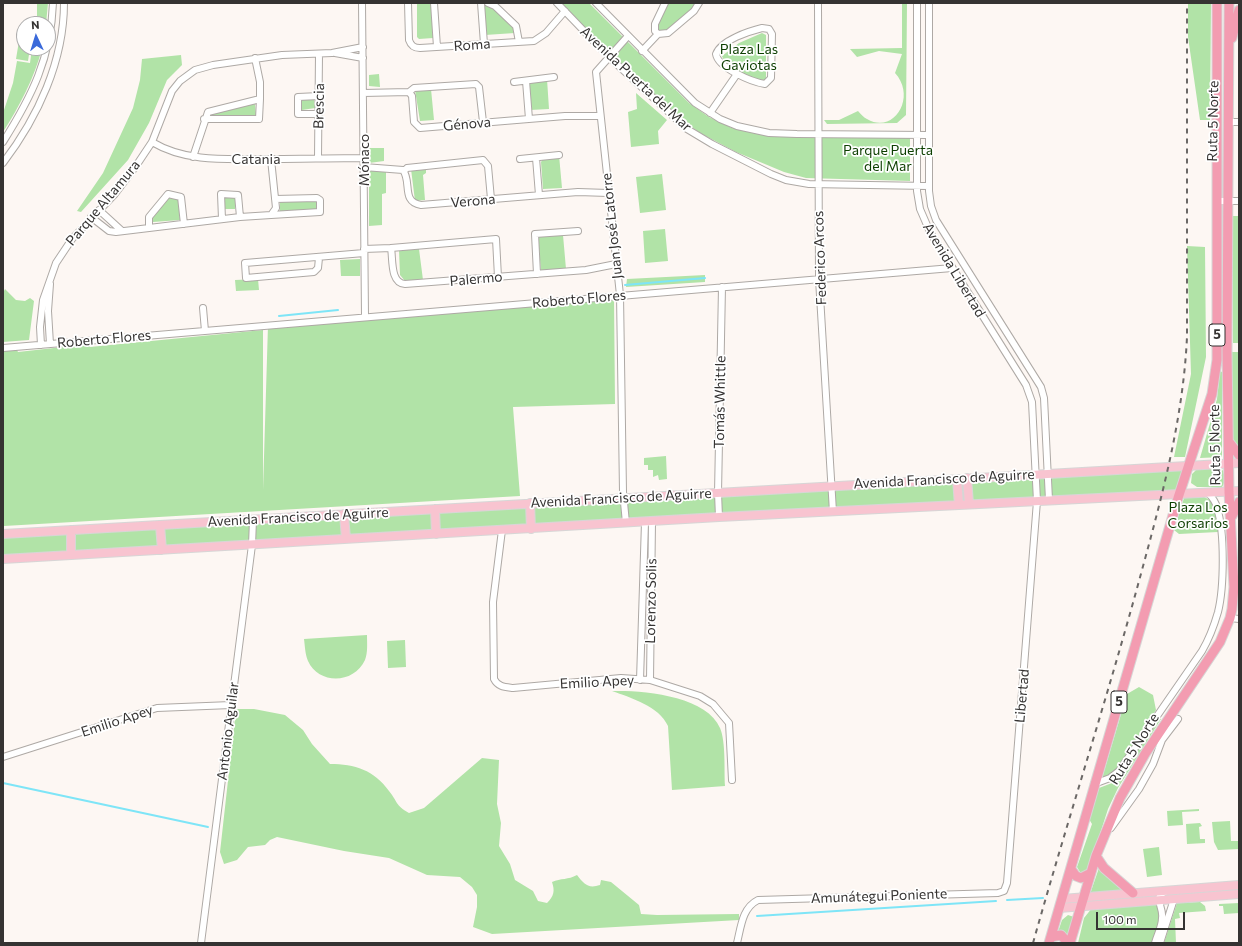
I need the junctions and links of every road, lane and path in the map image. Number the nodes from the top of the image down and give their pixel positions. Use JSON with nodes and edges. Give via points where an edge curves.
{"nodes":[{"id":1,"x":53,"y":3,"type":"edge"},
{"id":2,"x":64,"y":3,"type":"edge"},
{"id":3,"x":362,"y":3,"type":"edge"},
{"id":4,"x":408,"y":3,"type":"edge"},
{"id":5,"x":434,"y":3,"type":"edge"},
{"id":6,"x":481,"y":3,"type":"edge"},
{"id":7,"x":488,"y":3,"type":"edge"},
{"id":8,"x":556,"y":3,"type":"edge"},
{"id":9,"x":596,"y":3,"type":"edge"},
{"id":10,"x":665,"y":3,"type":"edge"},
{"id":11,"x":699,"y":3,"type":"edge"},
{"id":12,"x":818,"y":3,"type":"edge"},
{"id":13,"x":917,"y":3,"type":"edge"},
{"id":14,"x":929,"y":3,"type":"edge"},
{"id":15,"x":1217,"y":3,"type":"edge"},
{"id":16,"x":1229,"y":3,"type":"edge"},
{"id":17,"x":1239,"y":10,"type":"edge"},
{"id":18,"x":565,"y":11,"type":"junction"},
{"id":19,"x":658,"y":34,"type":"junction"},
{"id":20,"x":628,"y":36,"type":"junction"},
{"id":21,"x":519,"y":42,"type":"junction"},
{"id":22,"x":484,"y":44,"type":"junction"},
{"id":23,"x":363,"y":47,"type":"junction"},
{"id":24,"x":437,"y":47,"type":"junction"},
{"id":25,"x":642,"y":51,"type":"junction"},
{"id":26,"x":1228,"y":51,"type":"junction"},
{"id":27,"x":332,"y":53,"type":"junction"},
{"id":28,"x":319,"y":54,"type":"junction"},
{"id":29,"x":609,"y":57,"type":"junction"},
{"id":30,"x":255,"y":58,"type":"junction"},
{"id":31,"x":363,"y":58,"type":"junction"},
{"id":32,"x":41,"y":71,"type":"junction"},
{"id":33,"x":737,"y":74,"type":"junction"},
{"id":34,"x":51,"y":76,"type":"junction"},
{"id":35,"x":554,"y":77,"type":"dead end"},
{"id":36,"x":526,"y":81,"type":"junction"},
{"id":37,"x":514,"y":82,"type":"dead end"},
{"id":38,"x":409,"y":92,"type":"junction"},
{"id":39,"x":363,"y":93,"type":"junction"},
{"id":40,"x":319,"y":96,"type":"junction"},
{"id":41,"x":260,"y":99,"type":"junction"},
{"id":42,"x":710,"y":113,"type":"junction"},
{"id":43,"x":318,"y":114,"type":"junction"},
{"id":44,"x":600,"y":116,"type":"junction"},
{"id":45,"x":204,"y":119,"type":"junction"},
{"id":46,"x":529,"y":119,"type":"junction"},
{"id":47,"x":483,"y":122,"type":"junction"},
{"id":48,"x":1227,"y":122,"type":"junction"},
{"id":49,"x":1239,"y":122,"type":"edge"},
{"id":50,"x":818,"y":134,"type":"junction"},
{"id":51,"x":917,"y":135,"type":"junction"},
{"id":52,"x":928,"y":135,"type":"junction"},
{"id":53,"x":3,"y":142,"type":"edge"},
{"id":54,"x":152,"y":142,"type":"junction"},
{"id":55,"x":558,"y":155,"type":"dead end"},
{"id":56,"x":193,"y":157,"type":"junction"},
{"id":57,"x":318,"y":158,"type":"junction"},
{"id":58,"x":364,"y":158,"type":"junction"},
{"id":59,"x":536,"y":158,"type":"junction"},
{"id":60,"x":271,"y":159,"type":"junction"},
{"id":61,"x":520,"y":159,"type":"dead end"},
{"id":62,"x":4,"y":160,"type":"edge"},
{"id":63,"x":364,"y":167,"type":"junction"},
{"id":64,"x":404,"y":171,"type":"junction"},
{"id":65,"x":817,"y":185,"type":"junction"},
{"id":66,"x":917,"y":186,"type":"junction"},
{"id":67,"x":929,"y":186,"type":"junction"},
{"id":68,"x":608,"y":193,"type":"junction"},
{"id":69,"x":539,"y":195,"type":"junction"},
{"id":70,"x":275,"y":199,"type":"junction"},
{"id":71,"x":490,"y":199,"type":"junction"},
{"id":72,"x":1216,"y":201,"type":"junction"},
{"id":73,"x":1226,"y":201,"type":"junction"},
{"id":74,"x":1239,"y":201,"type":"edge"},
{"id":75,"x":99,"y":210,"type":"junction"},
{"id":76,"x":271,"y":215,"type":"junction"},
{"id":77,"x":91,"y":217,"type":"junction"},
{"id":78,"x":240,"y":217,"type":"junction"},
{"id":79,"x":222,"y":219,"type":"junction"},
{"id":80,"x":184,"y":224,"type":"junction"},
{"id":81,"x":149,"y":228,"type":"junction"},
{"id":82,"x":578,"y":230,"type":"dead end"},
{"id":83,"x":122,"y":231,"type":"junction"},
{"id":84,"x":391,"y":248,"type":"junction"},
{"id":85,"x":364,"y":251,"type":"junction"},
{"id":86,"x":319,"y":258,"type":"junction"},
{"id":87,"x":616,"y":264,"type":"junction"},
{"id":88,"x":952,"y":268,"type":"junction"},
{"id":89,"x":51,"y":273,"type":"junction"},
{"id":90,"x":537,"y":274,"type":"junction"},
{"id":91,"x":498,"y":277,"type":"junction"},
{"id":92,"x":819,"y":279,"type":"junction"},
{"id":93,"x":722,"y":288,"type":"junction"},
{"id":94,"x":620,"y":296,"type":"junction"},
{"id":95,"x":203,"y":308,"type":"dead end"},
{"id":96,"x":365,"y":316,"type":"junction"},
{"id":97,"x":205,"y":331,"type":"junction"},
{"id":98,"x":50,"y":344,"type":"junction"},
{"id":99,"x":41,"y":345,"type":"junction"},
{"id":100,"x":3,"y":348,"type":"edge"},
{"id":101,"x":1229,"y":442,"type":"junction"},
{"id":102,"x":1239,"y":455,"type":"edge"},
{"id":103,"x":1239,"y":462,"type":"edge"},
{"id":104,"x":1229,"y":463,"type":"junction"},
{"id":105,"x":1189,"y":465,"type":"junction"},
{"id":106,"x":1048,"y":473,"type":"junction"},
{"id":107,"x":1036,"y":474,"type":"junction"},
{"id":108,"x":967,"y":478,"type":"junction"},
{"id":109,"x":958,"y":479,"type":"junction"},
{"id":110,"x":830,"y":486,"type":"junction"},
{"id":111,"x":718,"y":492,"type":"junction"},
{"id":112,"x":1234,"y":492,"type":"edge"},
{"id":113,"x":1208,"y":493,"type":"junction"},
{"id":114,"x":1179,"y":494,"type":"junction"},
{"id":115,"x":623,"y":498,"type":"junction"},
{"id":116,"x":1049,"y":500,"type":"junction"},
{"id":117,"x":1037,"y":501,"type":"junction"},
{"id":118,"x":1239,"y":502,"type":"edge"},
{"id":119,"x":530,"y":503,"type":"junction"},
{"id":120,"x":959,"y":504,"type":"junction"},
{"id":121,"x":969,"y":504,"type":"junction"},
{"id":122,"x":435,"y":509,"type":"junction"},
{"id":123,"x":833,"y":512,"type":"junction"},
{"id":124,"x":344,"y":514,"type":"junction"},
{"id":125,"x":719,"y":517,"type":"junction"},
{"id":126,"x":253,"y":520,"type":"junction"},
{"id":127,"x":649,"y":522,"type":"junction"},
{"id":128,"x":1231,"y":522,"type":"junction"},
{"id":129,"x":626,"y":524,"type":"junction"},
{"id":130,"x":160,"y":525,"type":"junction"},
{"id":131,"x":531,"y":529,"type":"junction"},
{"id":132,"x":70,"y":530,"type":"junction"},
{"id":133,"x":502,"y":530,"type":"junction"},
{"id":134,"x":3,"y":534,"type":"edge"},
{"id":135,"x":436,"y":534,"type":"junction"},
{"id":136,"x":346,"y":539,"type":"junction"},
{"id":137,"x":252,"y":545,"type":"junction"},
{"id":138,"x":162,"y":550,"type":"junction"},
{"id":139,"x":71,"y":555,"type":"junction"},
{"id":140,"x":3,"y":559,"type":"edge"},
{"id":141,"x":1234,"y":619,"type":"edge"},
{"id":142,"x":640,"y":680,"type":"junction"},
{"id":143,"x":650,"y":680,"type":"junction"},
{"id":144,"x":231,"y":704,"type":"junction"},
{"id":145,"x":1178,"y":719,"type":"dead end"},
{"id":146,"x":1170,"y":724,"type":"junction"},
{"id":147,"x":3,"y":757,"type":"edge"},
{"id":148,"x":732,"y":780,"type":"dead end"},
{"id":149,"x":1094,"y":784,"type":"junction"},
{"id":150,"x":1102,"y":840,"type":"junction"},
{"id":151,"x":1096,"y":856,"type":"junction"},
{"id":152,"x":1071,"y":870,"type":"junction"},
{"id":153,"x":1091,"y":873,"type":"junction"},
{"id":154,"x":1239,"y":885,"type":"edge"},
{"id":155,"x":1004,"y":891,"type":"joint"},
{"id":156,"x":1166,"y":891,"type":"junction"},
{"id":157,"x":1133,"y":893,"type":"junction"},
{"id":158,"x":1239,"y":894,"type":"edge"},
{"id":159,"x":1174,"y":899,"type":"junction"},
{"id":160,"x":1158,"y":900,"type":"junction"},
{"id":161,"x":1082,"y":902,"type":"junction"},
{"id":162,"x":1061,"y":904,"type":"junction"},
{"id":163,"x":1050,"y":940,"type":"edge"},
{"id":164,"x":201,"y":943,"type":"edge"},
{"id":165,"x":737,"y":943,"type":"edge"},
{"id":166,"x":1069,"y":943,"type":"edge"},
{"id":167,"x":1155,"y":943,"type":"edge"},
{"id":168,"x":1160,"y":943,"type":"edge"}],
"edges":[{"from":1,"to":32,"type":"street","via":[[50,39]]},
{"from":2,"to":34,"type":"street","via":[[61,45]]},
{"from":3,"to":23,"type":"street","name":"Mónaco"},
{"from":4,"to":24,"type":"street","name":"Roma","via":[[411,45],[420,48]]},
{"from":5,"to":24,"type":"street"},
{"from":6,"to":22,"type":"street"},
{"from":7,"to":21,"type":"street","via":[[516,26]]},
{"from":8,"to":18,"type":"street","name":"Avenida Puerta del Mar"},
{"from":9,"to":20,"type":"street","name":"Avenida Puerta del Mar"},
{"from":10,"to":19,"type":"street","via":[[655,24],[655,31]]},
{"from":11,"to":19,"type":"street","via":[[694,11],[668,33]]},
{"from":12,"to":50,"type":"street","name":"Federico Arcos"},
{"from":13,"to":51,"type":"street","name":"Avenida Libertad"},
{"from":14,"to":52,"type":"street","name":"Avenida Libertad"},
{"from":15,"to":72,"type":"highway","name":"Ruta 5 Norte","number":"5"},
{"from":16,"to":26,"type":"highway","name":"Ruta 5 Norte","number":"5"},
{"from":17,"to":26,"type":"highway"},
{"from":18,"to":21,"type":"street","name":"Roma","via":[[541,38]]},
{"from":18,"to":29,"type":"street","name":"Avenida Puerta del Mar"},
{"from":19,"to":25,"type":"street"},
{"from":20,"to":25,"type":"street","name":"Avenida Puerta del Mar"},
{"from":20,"to":29,"type":"street","name":"Juan José Latorre"},
{"from":21,"to":22,"type":"street","name":"Roma"},
{"from":22,"to":24,"type":"street","name":"Roma"},
{"from":23,"to":27,"type":"street","name":"Parque Altamura"},
{"from":23,"to":31,"type":"street","name":"Mónaco"},
{"from":25,"to":42,"type":"street","name":"Avenida Puerta del Mar","via":[[695,103]]},
{"from":26,"to":48,"type":"highway","name":"Ruta 5 Norte","number":"5"},
{"from":27,"to":28,"type":"street","name":"Parque Altamura"},
{"from":27,"to":31,"type":"street","name":"Parque Altamura"},
{"from":28,"to":30,"type":"street","name":"Parque Altamura","via":[[282,54]]},
{"from":28,"to":40,"type":"street","name":"Brescia"},
{"from":29,"to":44,"type":"street","name":"Juan José Latorre","via":[[596,72]]},
{"from":29,"to":65,"type":"street","name":"Avenida Puerta del Mar","via":[[676,121],[696,136],[778,177],[801,184]]},
{"from":30,"to":41,"type":"street","via":[[260,82]]},
{"from":30,"to":54,"type":"street","name":"Parque Altamura","via":[[207,66],[185,77],[172,91]]},
{"from":31,"to":39,"type":"street","name":"Mónaco"},
{"from":32,"to":34,"type":"street"},
{"from":32,"to":53,"type":"street"},
{"from":33,"to":33,"type":"street","via":[[764,84],[771,80],[772,34],[769,29],[765,27],[748,32],[718,50],[718,59]]},
{"from":33,"to":42,"type":"street"},
{"from":34,"to":62,"type":"street","via":[[27,124]]},
{"from":35,"to":36,"type":"street"},
{"from":36,"to":37,"type":"street"},
{"from":36,"to":46,"type":"street"},
{"from":38,"to":39,"type":"street"},
{"from":38,"to":47,"type":"street","name":"Génova","via":[[412,96],[414,122],[418,127]]},
{"from":38,"to":47,"type":"street","via":[[414,88],[476,84],[479,87]]},
{"from":39,"to":58,"type":"street","name":"Mónaco"},
{"from":40,"to":43,"type":"street","name":"Brescia"},
{"from":40,"to":43,"type":"street","via":[[298,97],[298,114]]},
{"from":41,"to":45,"type":"street","via":[[212,110]]},
{"from":41,"to":45,"type":"street","via":[[259,119]]},
{"from":42,"to":50,"type":"street","name":"Avenida Puerta del Mar","via":[[726,122],[752,130]]},
{"from":43,"to":57,"type":"street","name":"Brescia"},
{"from":44,"to":46,"type":"street","name":"Génova"},
{"from":44,"to":68,"type":"street","name":"Juan José Latorre"},
{"from":45,"to":56,"type":"street"},
{"from":46,"to":47,"type":"street","name":"Génova"},
{"from":48,"to":49,"type":"street"},
{"from":48,"to":73,"type":"highway","name":"Ruta 5 Norte","number":"5"},
{"from":50,"to":51,"type":"street","name":"Avenida Puerta del Mar"},
{"from":50,"to":65,"type":"street","name":"Federico Arcos"},
{"from":51,"to":52,"type":"street","name":"Avenida Puerta del Mar"},
{"from":51,"to":66,"type":"street","name":"Avenida Libertad"},
{"from":52,"to":67,"type":"street","name":"Avenida Libertad"},
{"from":54,"to":56,"type":"street","name":"Catania"},
{"from":54,"to":75,"type":"street","name":"Parque Altamura","via":[[114,195]]},
{"from":55,"to":59,"type":"street"},
{"from":56,"to":60,"type":"street","name":"Catania"},
{"from":57,"to":58,"type":"street","name":"Catania"},
{"from":57,"to":60,"type":"street","name":"Catania"},
{"from":58,"to":63,"type":"street","name":"Mónaco"},
{"from":59,"to":61,"type":"street"},
{"from":59,"to":69,"type":"street"},
{"from":60,"to":70,"type":"street"},
{"from":63,"to":64,"type":"street","via":[[400,168]]},
{"from":63,"to":85,"type":"street","name":"Mónaco"},
{"from":64,"to":71,"type":"street","name":"Verona","via":[[408,196],[418,205]]},
{"from":64,"to":71,"type":"street","via":[[408,168],[483,160],[488,166]]},
{"from":65,"to":66,"type":"street","name":"Avenida Puerta del Mar"},
{"from":65,"to":92,"type":"street","name":"Federico Arcos"},
{"from":66,"to":67,"type":"street","name":"Avenida Puerta del Mar"},
{"from":66,"to":88,"type":"street","name":"Avenida Libertad","via":[[920,209],[926,225]]},
{"from":67,"to":106,"type":"street","name":"Avenida Libertad","via":[[931,206],[936,220],[1041,387],[1044,398]]},
{"from":68,"to":69,"type":"street","name":"Verona"},
{"from":68,"to":87,"type":"street","name":"Juan José Latorre"},
{"from":69,"to":71,"type":"street","name":"Verona"},
{"from":70,"to":76,"type":"street","via":[[276,208]]},
{"from":70,"to":76,"type":"street","via":[[317,198],[320,200],[320,212]]},
{"from":72,"to":73,"type":"street"},
{"from":72,"to":105,"type":"highway","name":"Ruta 5 Norte","number":"5","via":[[1216,368],[1211,398]]},
{"from":73,"to":74,"type":"street"},
{"from":73,"to":101,"type":"highway","name":"Ruta 5 Norte","number":"5"},
{"from":75,"to":77,"type":"street","name":"Parque Altamura"},
{"from":75,"to":83,"type":"street"},
{"from":76,"to":78,"type":"street"},
{"from":77,"to":83,"type":"street","via":[[109,231]]},
{"from":77,"to":89,"type":"street","name":"Parque Altamura","via":[[67,244]]},
{"from":78,"to":79,"type":"street"},
{"from":78,"to":79,"type":"street","via":[[238,195],[221,194]]},
{"from":79,"to":80,"type":"street"},
{"from":80,"to":81,"type":"street"},
{"from":80,"to":81,"type":"street","via":[[181,197],[168,194],[149,217]]},
{"from":81,"to":83,"type":"street"},
{"from":82,"to":90,"type":"street","via":[[535,234]]},
{"from":84,"to":85,"type":"street"},
{"from":84,"to":91,"type":"street","name":"Palermo","via":[[394,277],[402,284]]},
{"from":84,"to":91,"type":"street","via":[[496,239]]},
{"from":85,"to":86,"type":"street"},
{"from":85,"to":96,"type":"street","name":"Mónaco"},
{"from":86,"to":86,"type":"street","via":[[245,263],[246,278],[314,272],[318,268]]},
{"from":87,"to":90,"type":"street","name":"Palermo","via":[[586,270]]},
{"from":87,"to":94,"type":"street","name":"Juan José Latorre"},
{"from":88,"to":92,"type":"street","name":"Roberto Flores"},
{"from":88,"to":107,"type":"street","name":"Avenida Libertad","via":[[1030,394]]},
{"from":89,"to":98,"type":"street","name":"Parque Altamura","via":[[48,310]]},
{"from":89,"to":99,"type":"street","name":"Parque Altamura","via":[[41,309]]},
{"from":90,"to":91,"type":"street","name":"Palermo"},
{"from":92,"to":93,"type":"street","name":"Roberto Flores"},
{"from":92,"to":110,"type":"street","name":"Federico Arcos"},
{"from":93,"to":94,"type":"street","name":"Roberto Flores"},
{"from":93,"to":111,"type":"street","name":"Tomás Whittle"},
{"from":94,"to":96,"type":"street","name":"Roberto Flores"},
{"from":94,"to":115,"type":"street","name":"Juan José Latorre"},
{"from":95,"to":97,"type":"street"},
{"from":96,"to":97,"type":"street","name":"Roberto Flores"},
{"from":97,"to":98,"type":"street","name":"Roberto Flores"},
{"from":98,"to":99,"type":"street","name":"Roberto Flores"},
{"from":99,"to":100,"type":"street","name":"Roberto Flores"},
{"from":101,"to":102,"type":"highway"},
{"from":101,"to":104,"type":"highway","name":"Ruta 5 Norte","number":"5"},
{"from":103,"to":104,"type":"main road","name":"Avenida Francisco de Aguirre"},
{"from":104,"to":105,"type":"main road","name":"Avenida Francisco de Aguirre"},
{"from":104,"to":112,"type":"highway","name":"Ruta 5 Norte","number":"5"},
{"from":105,"to":106,"type":"main road","name":"Avenida Francisco de Aguirre"},
{"from":105,"to":114,"type":"highway","name":"Ruta 5 Norte","number":"5"},
{"from":106,"to":107,"type":"main road","name":"Avenida Francisco de Aguirre"},
{"from":106,"to":116,"type":"street","name":"Avenida Libertad"},
{"from":107,"to":108,"type":"main road","name":"Avenida Francisco de Aguirre"},
{"from":107,"to":117,"type":"street","name":"Avenida Libertad"},
{"from":108,"to":109,"type":"main road","name":"Avenida Francisco de Aguirre"},
{"from":108,"to":121,"type":"main road"},
{"from":109,"to":110,"type":"main road","name":"Avenida Francisco de Aguirre"},
{"from":109,"to":120,"type":"main road"},
{"from":110,"to":111,"type":"main road","name":"Avenida Francisco de Aguirre"},
{"from":110,"to":123,"type":"street","name":"Federico Arcos"},
{"from":111,"to":115,"type":"main road","name":"Avenida Francisco de Aguirre"},
{"from":111,"to":125,"type":"street","name":"Tomás Whittle"},
{"from":112,"to":113,"type":"main road","name":"Avenida Francisco de Aguirre"},
{"from":112,"to":128,"type":"highway","name":"Ruta 5 Norte","number":"5"},
{"from":113,"to":114,"type":"main road","name":"Avenida Francisco de Aguirre"},
{"from":113,"to":149,"type":"street","via":[[1214,500],[1218,512],[1222,563],[1220,602],[1212,631],[1202,651],[1119,771],[1110,778]]},
{"from":114,"to":116,"type":"main road","name":"Avenida Francisco de Aguirre"},
{"from":114,"to":149,"type":"highway","name":"Ruta 5 Norte","number":"5"},
{"from":115,"to":119,"type":"main road","name":"Avenida Francisco de Aguirre"},
{"from":115,"to":129,"type":"street","name":"Juan José Latorre"},
{"from":116,"to":117,"type":"main road","name":"Avenida Francisco de Aguirre"},
{"from":117,"to":121,"type":"main road","name":"Avenida Francisco de Aguirre"},
{"from":117,"to":155,"type":"street","name":"Libertad","via":[[1007,883]]},
{"from":118,"to":128,"type":"highway"},
{"from":119,"to":122,"type":"main road","name":"Avenida Francisco de Aguirre"},
{"from":119,"to":131,"type":"main road"},
{"from":120,"to":121,"type":"main road","name":"Avenida Francisco de Aguirre"},
{"from":120,"to":123,"type":"main road","name":"Avenida Francisco de Aguirre"},
{"from":122,"to":124,"type":"main road","name":"Avenida Francisco de Aguirre"},
{"from":122,"to":135,"type":"main road"},
{"from":123,"to":125,"type":"main road","name":"Avenida Francisco de Aguirre"},
{"from":124,"to":126,"type":"main road","name":"Avenida Francisco de Aguirre"},
{"from":124,"to":136,"type":"main road"},
{"from":125,"to":127,"type":"main road","name":"Avenida Francisco de Aguirre"},
{"from":126,"to":130,"type":"main road","name":"Avenida Francisco de Aguirre"},
{"from":126,"to":137,"type":"street","name":"Antonio Aguilar"},
{"from":127,"to":129,"type":"main road","name":"Avenida Francisco de Aguirre"},
{"from":127,"to":142,"type":"street","name":"Lorenzo Solis"},
{"from":127,"to":143,"type":"street","name":"Lorenzo Solis"},
{"from":128,"to":141,"type":"highway","name":"Ruta 5 Norte","number":"5"},
{"from":129,"to":131,"type":"main road","name":"Avenida Francisco de Aguirre"},
{"from":130,"to":132,"type":"main road","name":"Avenida Francisco de Aguirre"},
{"from":130,"to":138,"type":"main road"},
{"from":131,"to":133,"type":"main road","name":"Avenida Francisco de Aguirre"},
{"from":132,"to":134,"type":"main road","name":"Avenida Francisco de Aguirre"},
{"from":132,"to":139,"type":"main road"},
{"from":133,"to":135,"type":"main road","name":"Avenida Francisco de Aguirre"},
{"from":133,"to":142,"type":"street","name":"Emilio Apey","via":[[493,602],[494,679],[499,686],[513,688],[621,678]]},
{"from":135,"to":136,"type":"main road","name":"Avenida Francisco de Aguirre"},
{"from":136,"to":137,"type":"main road","name":"Avenida Francisco de Aguirre"},
{"from":137,"to":138,"type":"main road","name":"Avenida Francisco de Aguirre"},
{"from":137,"to":144,"type":"street","name":"Antonio Aguilar"},
{"from":138,"to":139,"type":"main road","name":"Avenida Francisco de Aguirre"},
{"from":139,"to":140,"type":"main road","name":"Avenida Francisco de Aguirre"},
{"from":141,"to":146,"type":"highway","name":"Ruta 5 Norte","number":"5"},
{"from":142,"to":143,"type":"street","name":"Emilio Apey"},
{"from":143,"to":148,"type":"street","name":"Emilio Apey","via":[[700,696],[721,711],[729,723]]},
{"from":144,"to":147,"type":"street","name":"Emilio Apey","via":[[157,708]]},
{"from":144,"to":164,"type":"street","name":"Antonio Aguilar"},
{"from":145,"to":146,"type":"street"},
{"from":146,"to":150,"type":"street","via":[[1139,789]]},
{"from":146,"to":150,"type":"highway","name":"Ruta 5 Norte","number":"5","via":[[1130,778]]},
{"from":149,"to":152,"type":"highway","name":"Ruta 5 Norte","number":"5"},
{"from":150,"to":151,"type":"highway","name":"Ruta 5 Norte","number":"5"},
{"from":151,"to":153,"type":"highway","name":"Ruta 5 Norte","number":"5"},
{"from":151,"to":157,"type":"highway","via":[[1104,868]]},
{"from":152,"to":153,"type":"highway","via":[[1081,878]]},
{"from":152,"to":162,"type":"highway","name":"Ruta 5 Norte","number":"5"},
{"from":153,"to":161,"type":"highway","name":"Ruta 5 Norte","number":"5"},
{"from":154,"to":156,"type":"main road"},
{"from":155,"to":165,"type":"street","name":"Amunátegui Poniente","via":[[764,899],[753,902],[744,915]]},
{"from":156,"to":157,"type":"main road"},
{"from":156,"to":160,"type":"street","via":[[1160,894]]},
{"from":157,"to":161,"type":"main road"},
{"from":158,"to":159,"type":"main road"},
{"from":159,"to":160,"type":"main road"},
{"from":159,"to":168,"type":"street"},
{"from":160,"to":161,"type":"main road"},
{"from":160,"to":167,"type":"street","via":[[1162,917]]},
{"from":161,"to":162,"type":"main road"},
{"from":161,"to":166,"type":"highway","name":"Ruta 5 Norte","number":"5"},
{"from":162,"to":163,"type":"highway","name":"Ruta 5 Norte","number":"5"},
{"from":163,"to":166,"type":"highway","via":[[1061,935]]}]}
